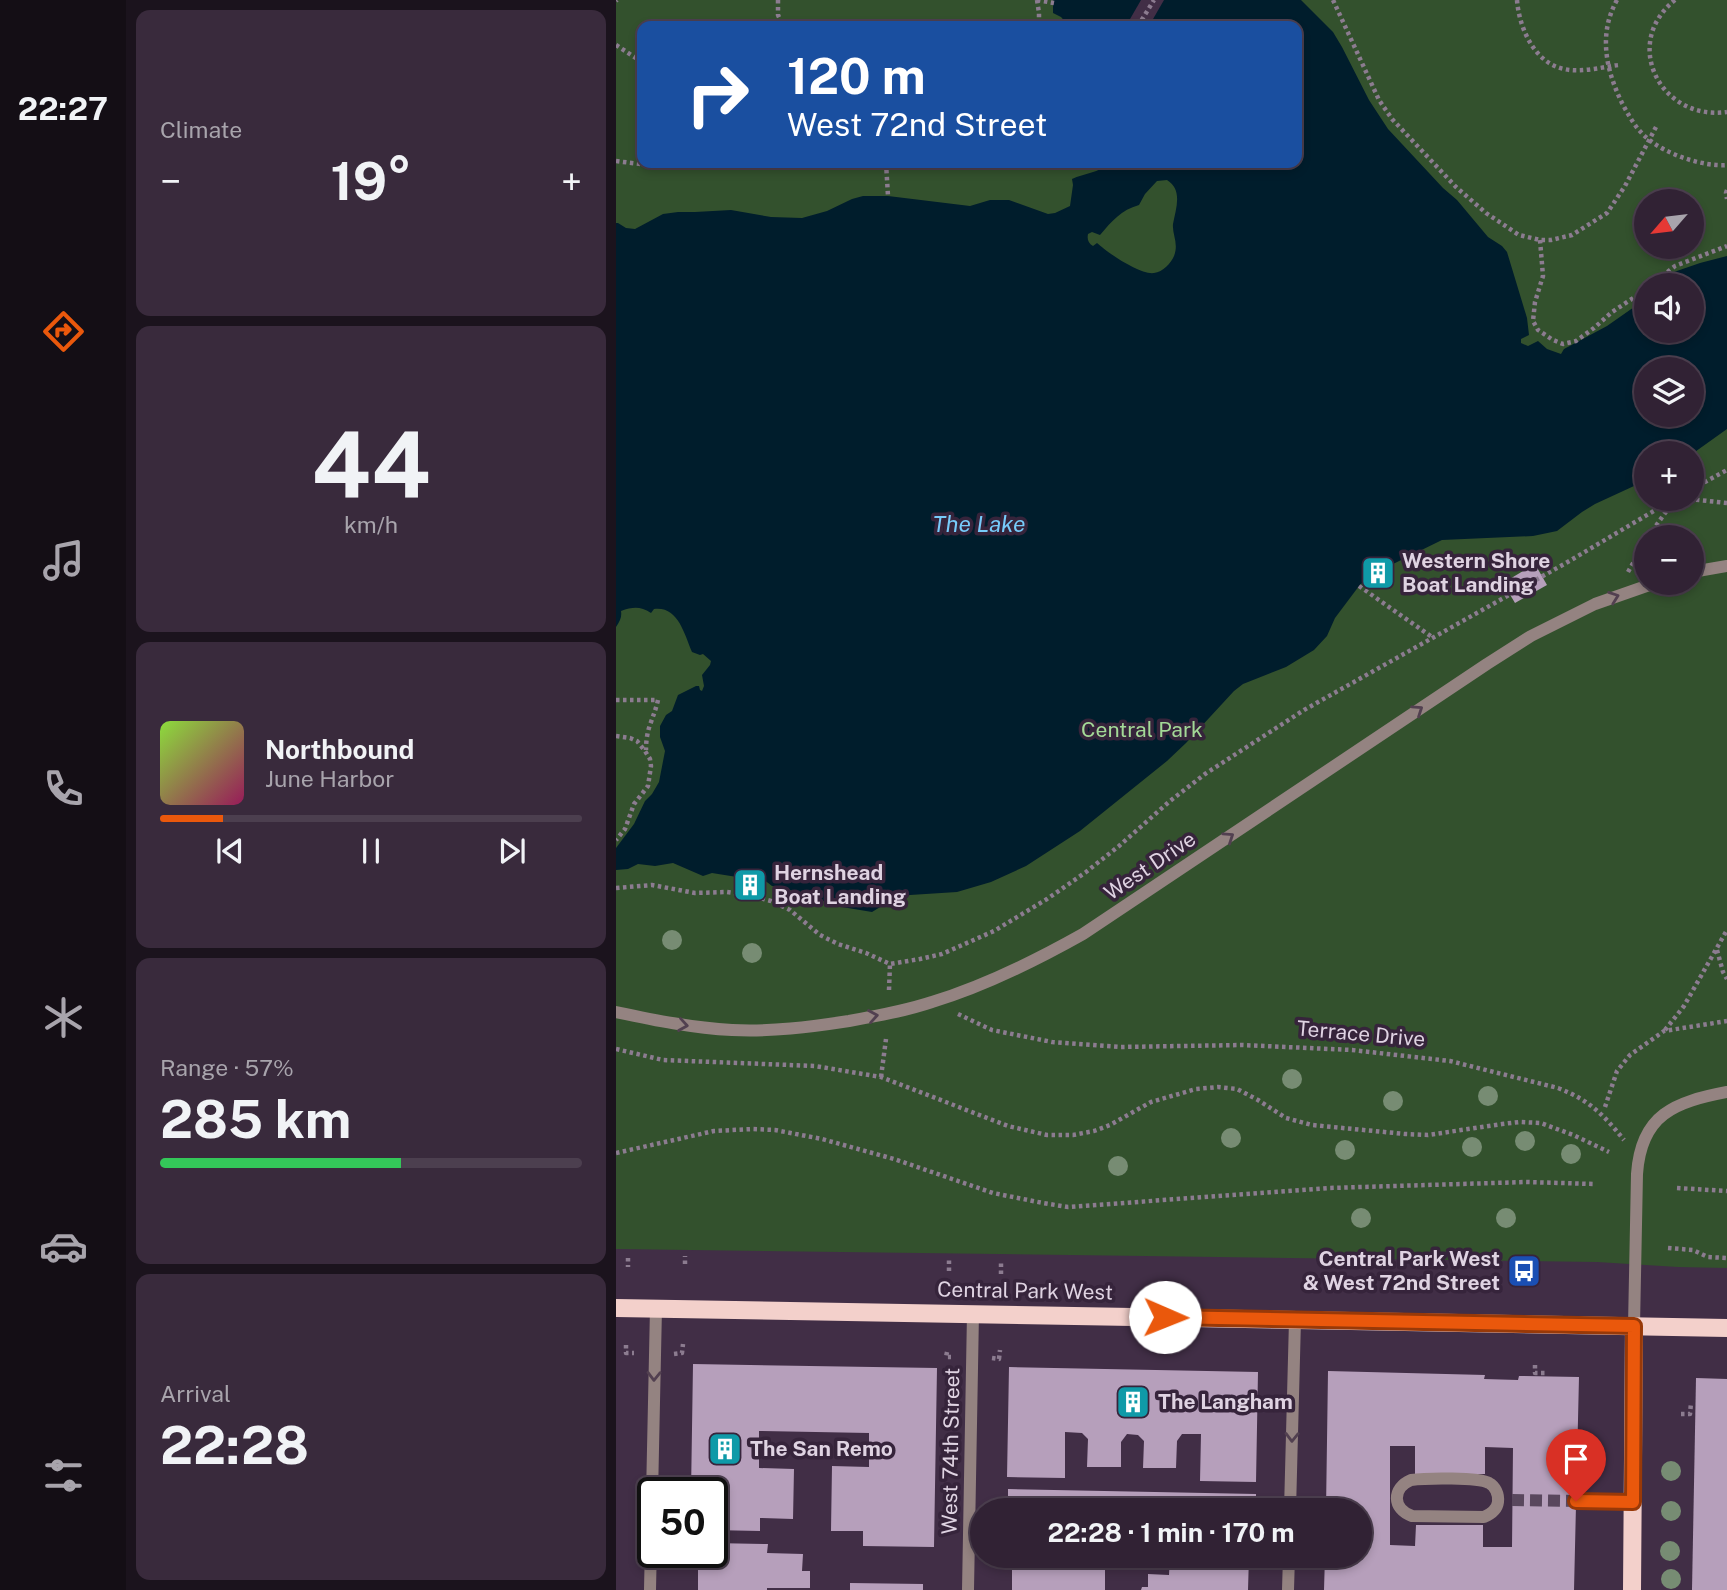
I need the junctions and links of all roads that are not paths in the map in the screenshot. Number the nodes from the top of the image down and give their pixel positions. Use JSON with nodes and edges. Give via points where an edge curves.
{"nodes":[{"id":1,"x":1727,"y":566,"type":"edge"},
{"id":2,"x":1704,"y":570,"type":"edge"},
{"id":3,"x":1634,"y":590,"type":"edge"},
{"id":4,"x":616,"y":1012,"type":"edge"},
{"id":5,"x":1727,"y":1092,"type":"edge"},
{"id":6,"x":616,"y":1308,"type":"edge"},
{"id":7,"x":656,"y":1308,"type":"junction"},
{"id":8,"x":973,"y":1313,"type":"junction"},
{"id":9,"x":1295,"y":1320,"type":"junction"},
{"id":10,"x":1634,"y":1326,"type":"junction"},
{"id":11,"x":1727,"y":1328,"type":"edge"},
{"id":12,"x":1290,"y":1498,"type":"edge"},
{"id":13,"x":1498,"y":1500,"type":"junction"},
{"id":14,"x":1513,"y":1500,"type":"tunnel mouth"},
{"id":15,"x":1576,"y":1501,"type":"tunnel mouth"},
{"id":16,"x":1633,"y":1502,"type":"junction"},
{"id":17,"x":1289,"y":1568,"type":"edge"},
{"id":18,"x":650,"y":1590,"type":"edge"},
{"id":19,"x":968,"y":1590,"type":"edge"},
{"id":20,"x":1288,"y":1590,"type":"edge"},
{"id":21,"x":1632,"y":1590,"type":"edge"}],
"edges":[{"from":1,"to":2,"type":"street"},
{"from":4,"to":3,"type":"street","name":"West Drive","one_way":true,"via":[[697,1027],[769,1030],[890,1014],[1008,973],[1083,934],[1531,636]]},
{"from":5,"to":10,"type":"street","via":[[1686,1101],[1666,1113],[1643,1143],[1638,1161]]},
{"from":6,"to":7,"type":"main road","name":"Central Park West"},
{"from":7,"to":8,"type":"main road","name":"Central Park West"},
{"from":7,"to":18,"type":"street","one_way":true},
{"from":8,"to":9,"type":"main road","name":"Central Park West"},
{"from":8,"to":19,"type":"street","name":"West 74th Street"},
{"from":9,"to":10,"type":"main road","name":"Central Park West"},
{"from":9,"to":12,"type":"street","one_way":true},
{"from":10,"to":11,"type":"main road","name":"Central Park West"},
{"from":10,"to":16,"type":"main road"},
{"from":13,"to":13,"type":"street","via":[[1493,1486],[1479,1480],[1411,1480],[1400,1487],[1397,1496],[1402,1511],[1414,1517],[1484,1517],[1495,1510]]},
{"from":13,"to":14,"type":"street"},
{"from":15,"to":16,"type":"street"},
{"from":16,"to":21,"type":"main road"},
{"from":17,"to":20,"type":"street"}]}
